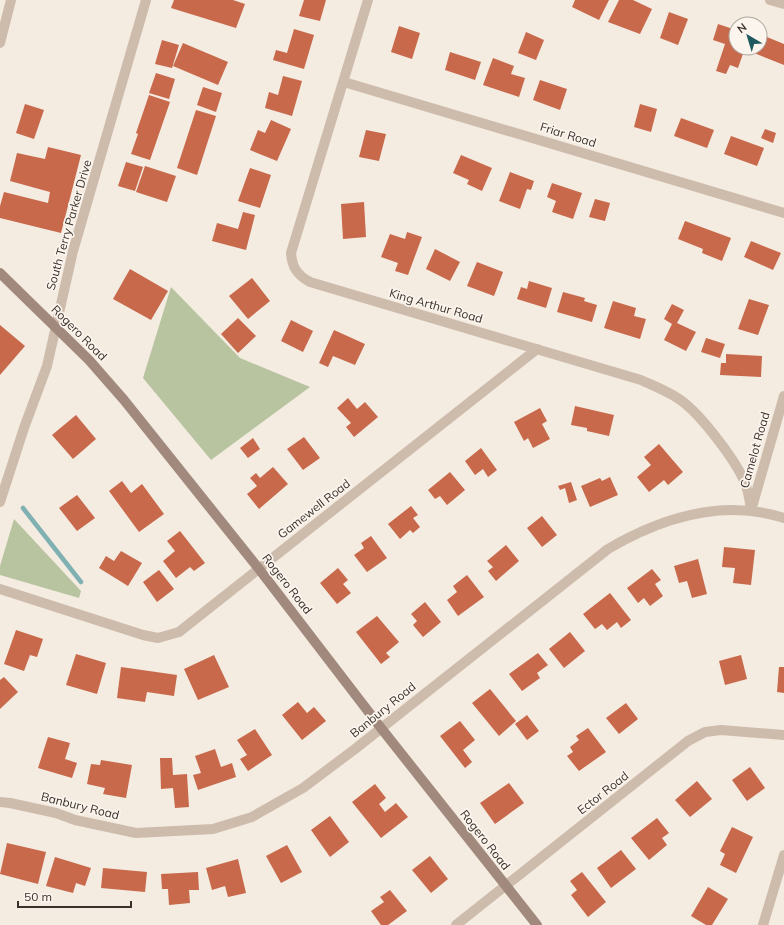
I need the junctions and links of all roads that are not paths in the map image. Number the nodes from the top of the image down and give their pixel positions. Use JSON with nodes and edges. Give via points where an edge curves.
{"nodes":[{"id":1,"x":11,"y":0,"type":"edge"},
{"id":2,"x":146,"y":0,"type":"edge"},
{"id":3,"x":368,"y":0,"type":"edge"},
{"id":4,"x":770,"y":0,"type":"edge"},
{"id":5,"x":784,"y":4,"type":"edge"},
{"id":6,"x":0,"y":43,"type":"edge"},
{"id":7,"x":344,"y":82,"type":"junction"},
{"id":8,"x":784,"y":213,"type":"edge"},
{"id":9,"x":0,"y":273,"type":"edge"},
{"id":10,"x":55,"y":327,"type":"junction"},
{"id":11,"x":537,"y":349,"type":"junction"},
{"id":12,"x":784,"y":396,"type":"edge"},
{"id":13,"x":0,"y":502,"type":"edge"},
{"id":14,"x":751,"y":510,"type":"junction"},
{"id":15,"x":784,"y":518,"type":"edge"},
{"id":16,"x":259,"y":569,"type":"junction"},
{"id":17,"x":0,"y":589,"type":"edge"},
{"id":18,"x":381,"y":728,"type":"junction"},
{"id":19,"x":784,"y":735,"type":"edge"},
{"id":20,"x":0,"y":802,"type":"edge"},
{"id":21,"x":784,"y":855,"type":"edge"},
{"id":22,"x":505,"y":886,"type":"junction"},
{"id":23,"x":456,"y":925,"type":"edge"},
{"id":24,"x":536,"y":925,"type":"edge"},
{"id":25,"x":763,"y":925,"type":"edge"}],
"edges":[{"from":1,"to":6,"type":"street"},
{"from":2,"to":10,"type":"street","name":"South Terry Parker Drive","via":[[73,252]]},
{"from":3,"to":7,"type":"street","name":"King Arthur Road"},
{"from":4,"to":5,"type":"street"},
{"from":7,"to":8,"type":"street","name":"Friar Road"},
{"from":7,"to":11,"type":"street","name":"King Arthur Road","via":[[291,253],[296,272],[310,282]]},
{"from":9,"to":10,"type":"main road","name":"Rogero Road"},
{"from":10,"to":13,"type":"street","name":"South Terry Parker Drive","via":[[47,366]]},
{"from":10,"to":16,"type":"main road","name":"Rogero Road","via":[[89,360],[124,400]]},
{"from":11,"to":14,"type":"street","name":"King Arthur Road","via":[[641,380],[680,400],[699,416],[723,448],[747,488]]},
{"from":11,"to":16,"type":"street","name":"Gamewell Road"},
{"from":12,"to":14,"type":"street","name":"Camelot Road"},
{"from":14,"to":15,"type":"street"},
{"from":14,"to":18,"type":"street","name":"Banbury Road","via":[[694,514],[663,522],[633,534],[608,549]]},
{"from":16,"to":17,"type":"street","name":"Gamewell Road","via":[[179,632],[158,638]]},
{"from":16,"to":18,"type":"main road","name":"Rogero Road"},
{"from":18,"to":20,"type":"street","name":"Banbury Road","via":[[303,788],[252,817],[213,829],[136,833],[10,802]]},
{"from":18,"to":22,"type":"main road","name":"Rogero Road"},
{"from":19,"to":22,"type":"street","name":"Ector Road","via":[[721,730],[705,732],[688,741]]},
{"from":21,"to":25,"type":"street"},
{"from":22,"to":23,"type":"street","name":"Ector Road"},
{"from":22,"to":24,"type":"main road","name":"Rogero Road"}]}
